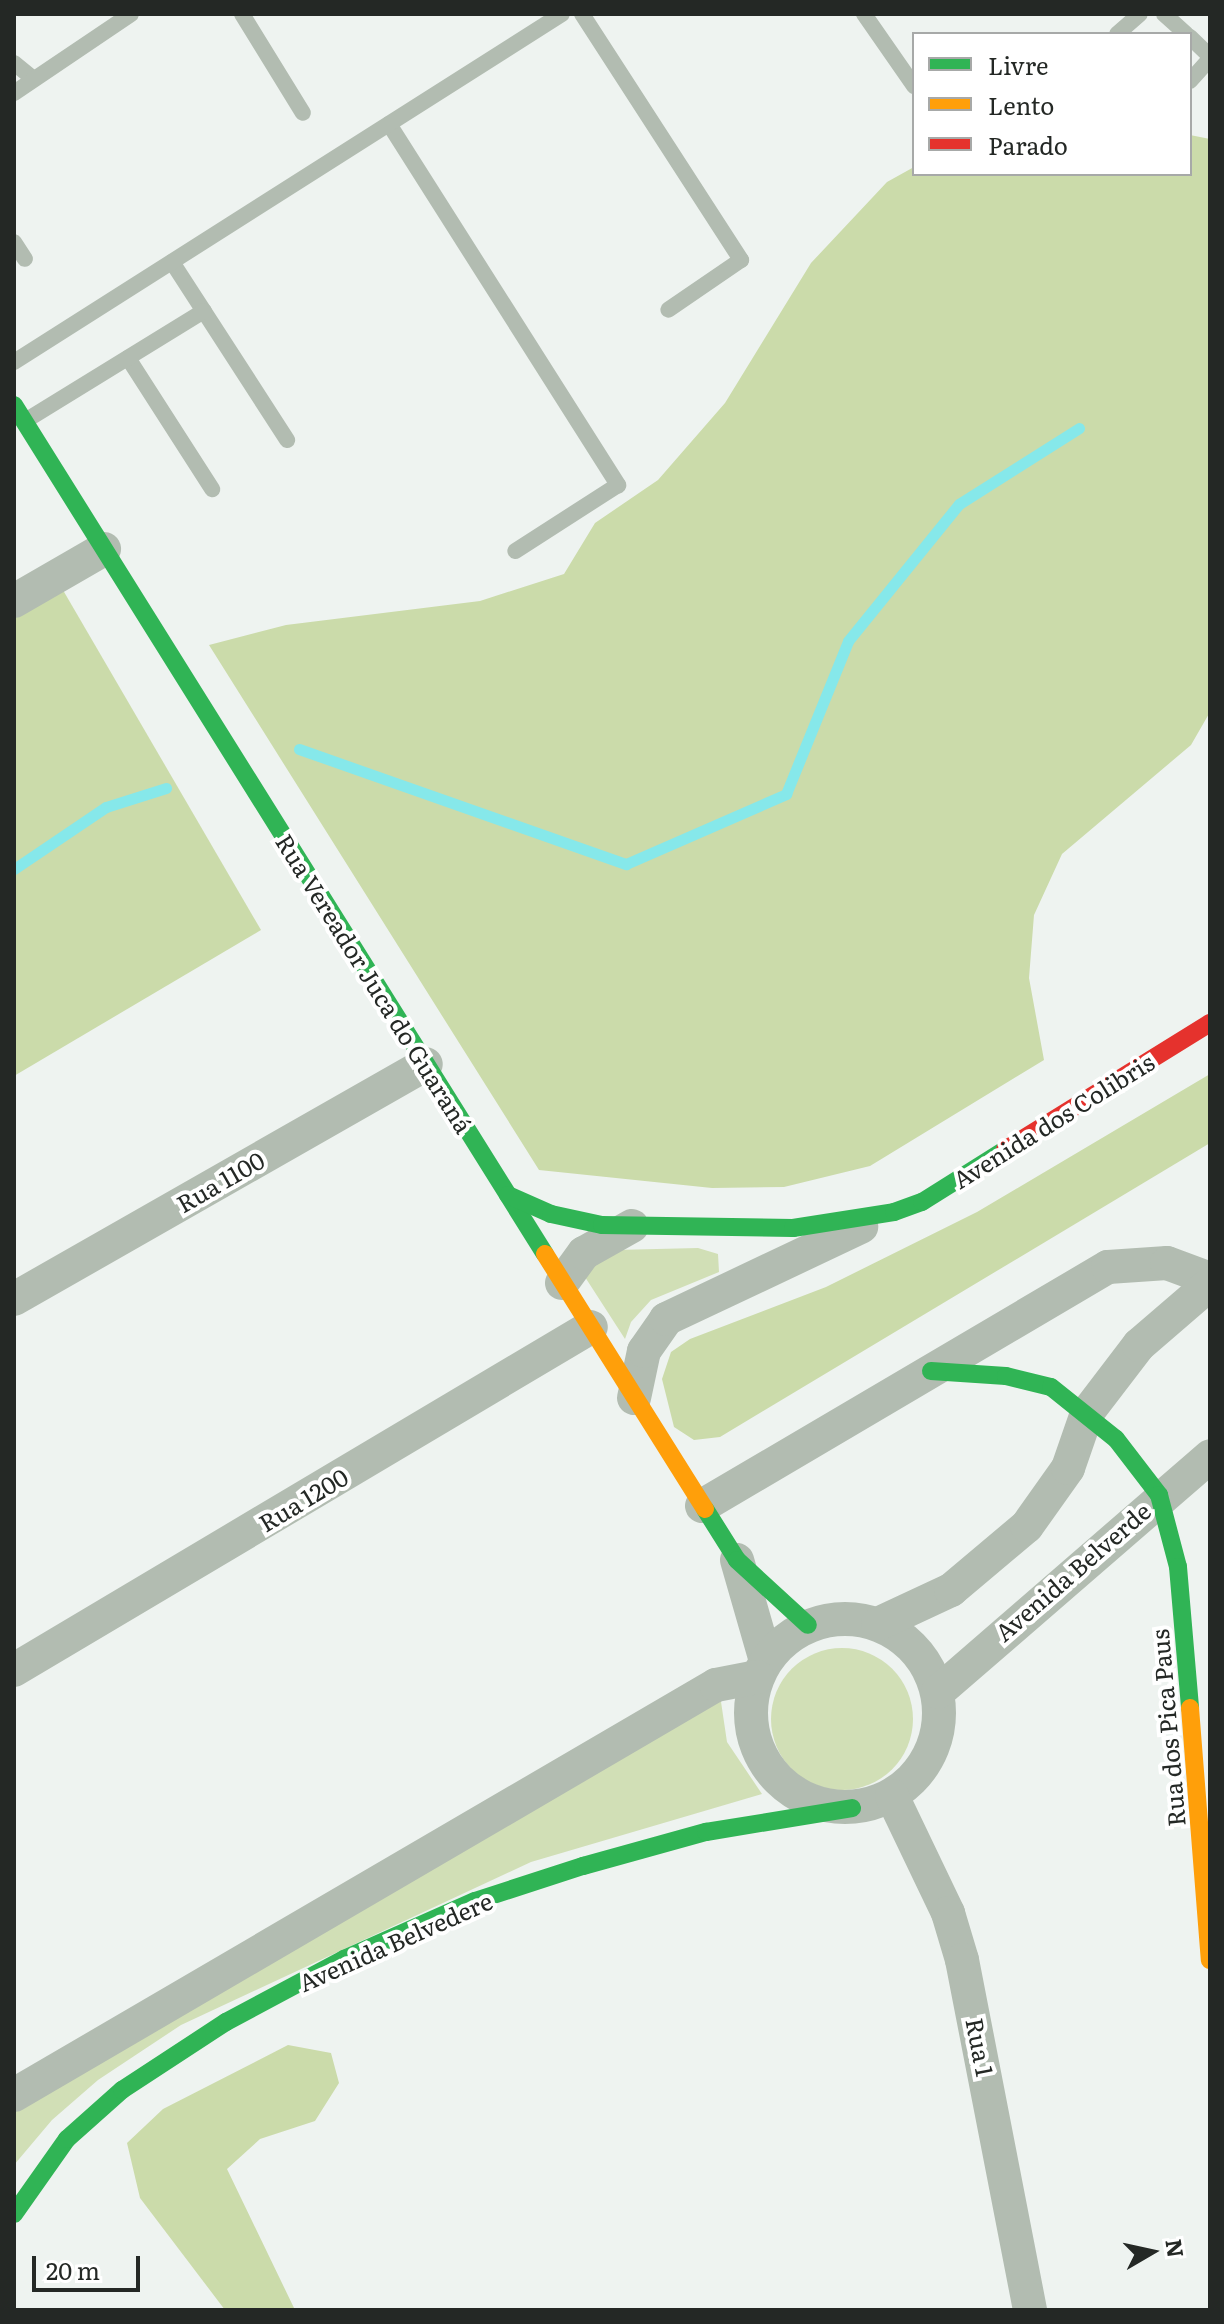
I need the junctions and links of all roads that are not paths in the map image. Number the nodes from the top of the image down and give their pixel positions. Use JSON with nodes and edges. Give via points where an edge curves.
{"nodes":[{"id":1,"x":131,"y":14,"type":"edge"},
{"id":2,"x":242,"y":14,"type":"edge"},
{"id":3,"x":562,"y":14,"type":"edge"},
{"id":4,"x":582,"y":14,"type":"edge"},
{"id":5,"x":864,"y":14,"type":"edge"},
{"id":6,"x":1140,"y":14,"type":"edge"},
{"id":7,"x":1164,"y":14,"type":"edge"},
{"id":8,"x":1119,"y":32,"type":"edge"},
{"id":9,"x":1184,"y":32,"type":"edge"},
{"id":10,"x":1192,"y":40,"type":"edge"},
{"id":11,"x":1210,"y":57,"type":"edge"},
{"id":12,"x":14,"y":63,"type":"edge"},
{"id":13,"x":31,"y":77,"type":"junction"},
{"id":14,"x":1192,"y":79,"type":"edge"},
{"id":15,"x":912,"y":83,"type":"edge"},
{"id":16,"x":14,"y":93,"type":"edge"},
{"id":17,"x":303,"y":113,"type":"dead end"},
{"id":18,"x":389,"y":124,"type":"junction"},
{"id":19,"x":14,"y":242,"type":"edge"},
{"id":20,"x":25,"y":259,"type":"dead end"},
{"id":21,"x":172,"y":262,"type":"junction"},
{"id":22,"x":668,"y":310,"type":"dead end"},
{"id":23,"x":204,"y":311,"type":"junction"},
{"id":24,"x":128,"y":358,"type":"junction"},
{"id":25,"x":14,"y":362,"type":"edge"},
{"id":26,"x":19,"y":414,"type":"edge"},
{"id":27,"x":287,"y":440,"type":"dead end"},
{"id":28,"x":212,"y":489,"type":"dead end"},
{"id":29,"x":104,"y":549,"type":"junction"},
{"id":30,"x":515,"y":551,"type":"dead end"},
{"id":31,"x":14,"y":601,"type":"edge"},
{"id":32,"x":1210,"y":1023,"type":"edge"},
{"id":33,"x":426,"y":1064,"type":"junction"},
{"id":34,"x":508,"y":1195,"type":"junction"},
{"id":35,"x":894,"y":1212,"type":"junction"},
{"id":36,"x":632,"y":1226,"type":"junction"},
{"id":37,"x":1210,"y":1282,"type":"edge"},
{"id":38,"x":562,"y":1283,"type":"junction"},
{"id":39,"x":14,"y":1299,"type":"edge"},
{"id":40,"x":591,"y":1327,"type":"junction"},
{"id":41,"x":931,"y":1371,"type":"junction"},
{"id":42,"x":634,"y":1398,"type":"junction"},
{"id":43,"x":1087,"y":1413,"type":"junction"},
{"id":44,"x":1210,"y":1456,"type":"edge"},
{"id":45,"x":1159,"y":1495,"type":"junction"},
{"id":46,"x":702,"y":1506,"type":"junction"},
{"id":47,"x":737,"y":1560,"type":"junction"},
{"id":48,"x":878,"y":1624,"type":"junction"},
{"id":49,"x":808,"y":1625,"type":"junction"},
{"id":50,"x":762,"y":1669,"type":"junction"},
{"id":51,"x":14,"y":1670,"type":"edge"},
{"id":52,"x":938,"y":1692,"type":"junction"},
{"id":53,"x":892,"y":1796,"type":"junction"},
{"id":54,"x":852,"y":1808,"type":"junction"},
{"id":55,"x":1210,"y":1960,"type":"edge"},
{"id":56,"x":14,"y":2095,"type":"edge"},
{"id":57,"x":14,"y":2214,"type":"edge"},
{"id":58,"x":1030,"y":2310,"type":"edge"}],
"edges":[{"from":1,"to":13,"type":"lane"},
{"from":2,"to":17,"type":"lane"},
{"from":3,"to":18,"type":"lane"},
{"from":4,"to":22,"type":"lane","via":[[741,260]]},
{"from":5,"to":15,"type":"lane"},
{"from":6,"to":8,"type":"lane"},
{"from":7,"to":9,"type":"lane"},
{"from":10,"to":11,"type":"lane"},
{"from":11,"to":14,"type":"lane"},
{"from":12,"to":13,"type":"lane"},
{"from":13,"to":16,"type":"lane"},
{"from":18,"to":21,"type":"lane"},
{"from":18,"to":30,"type":"lane","via":[[618,485]]},
{"from":19,"to":20,"type":"lane"},
{"from":21,"to":23,"type":"lane"},
{"from":21,"to":25,"type":"lane"},
{"from":23,"to":24,"type":"lane"},
{"from":23,"to":27,"type":"lane"},
{"from":24,"to":26,"type":"lane"},
{"from":24,"to":28,"type":"lane"},
{"from":26,"to":29,"type":"street","name":"Rua Vereador Juca do Guaraná"},
{"from":29,"to":31,"type":"street"},
{"from":29,"to":33,"type":"street","name":"Rua Vereador Juca do Guaraná"},
{"from":32,"to":35,"type":"street","name":"Avenida dos Colibris","via":[[922,1202]]},
{"from":33,"to":34,"type":"street","name":"Rua Vereador Juca do Guaraná"},
{"from":33,"to":39,"type":"street","name":"Rua 1100"},
{"from":34,"to":36,"type":"street","name":"Avenida dos Colibris","via":[[573,1221]]},
{"from":34,"to":38,"type":"street","name":"Rua Vereador Juca do Guaraná"},
{"from":35,"to":36,"type":"street","name":"Avenida dos Colibris","via":[[793,1228]]},
{"from":35,"to":42,"type":"street","name":"Avenida dos Colibris","via":[[666,1319],[644,1351]]},
{"from":36,"to":38,"type":"street","via":[[584,1253]]},
{"from":37,"to":41,"type":"street","via":[[1167,1263],[1108,1267]]},
{"from":37,"to":43,"type":"street","via":[[1139,1345]]},
{"from":38,"to":40,"type":"street","name":"Rua Vereador Juca do Guaraná"},
{"from":40,"to":42,"type":"street","name":"Rua Vereador Juca do Guaraná"},
{"from":40,"to":51,"type":"street","name":"Rua 1200"},
{"from":41,"to":43,"type":"street","via":[[1006,1376],[1051,1387]]},
{"from":41,"to":46,"type":"street"},
{"from":42,"to":46,"type":"street","name":"Rua Vereador Juca do Guaraná"},
{"from":43,"to":45,"type":"street","via":[[1116,1439]]},
{"from":43,"to":48,"type":"street","via":[[1068,1468],[1027,1526],[951,1590]]},
{"from":44,"to":45,"type":"street","name":"Avenida Belverde"},
{"from":45,"to":52,"type":"street","name":"Avenida Belverde"},
{"from":45,"to":55,"type":"street","name":"Rua dos Pica Paus","via":[[1178,1567]]},
{"from":46,"to":47,"type":"street","name":"Rua Vereador Juca do Guaraná"},
{"from":47,"to":49,"type":"street","name":"Rua Vereador Juca do Guaraná"},
{"from":47,"to":50,"type":"street","name":"Rua Vereador Juca do Guaraná"},
{"from":48,"to":49,"type":"street","via":[[831,1619]]},
{"from":48,"to":52,"type":"street","via":[[905,1639],[926,1663]]},
{"from":49,"to":50,"type":"street"},
{"from":50,"to":54,"type":"street","via":[[751,1708],[755,1740],[768,1769],[791,1792],[820,1805]]},
{"from":50,"to":56,"type":"street","name":"Avenida Belvedere","via":[[716,1685]]},
{"from":52,"to":53,"type":"street","via":[[932,1752],[916,1777]]},
{"from":53,"to":54,"type":"street"},
{"from":53,"to":58,"type":"street","name":"Rua 1","via":[[948,1913],[962,1960]]},
{"from":54,"to":57,"type":"street","name":"Avenida Belvedere","via":[[706,1832],[583,1866],[475,1901],[344,1959],[226,2022],[122,2090],[67,2139]]}]}
